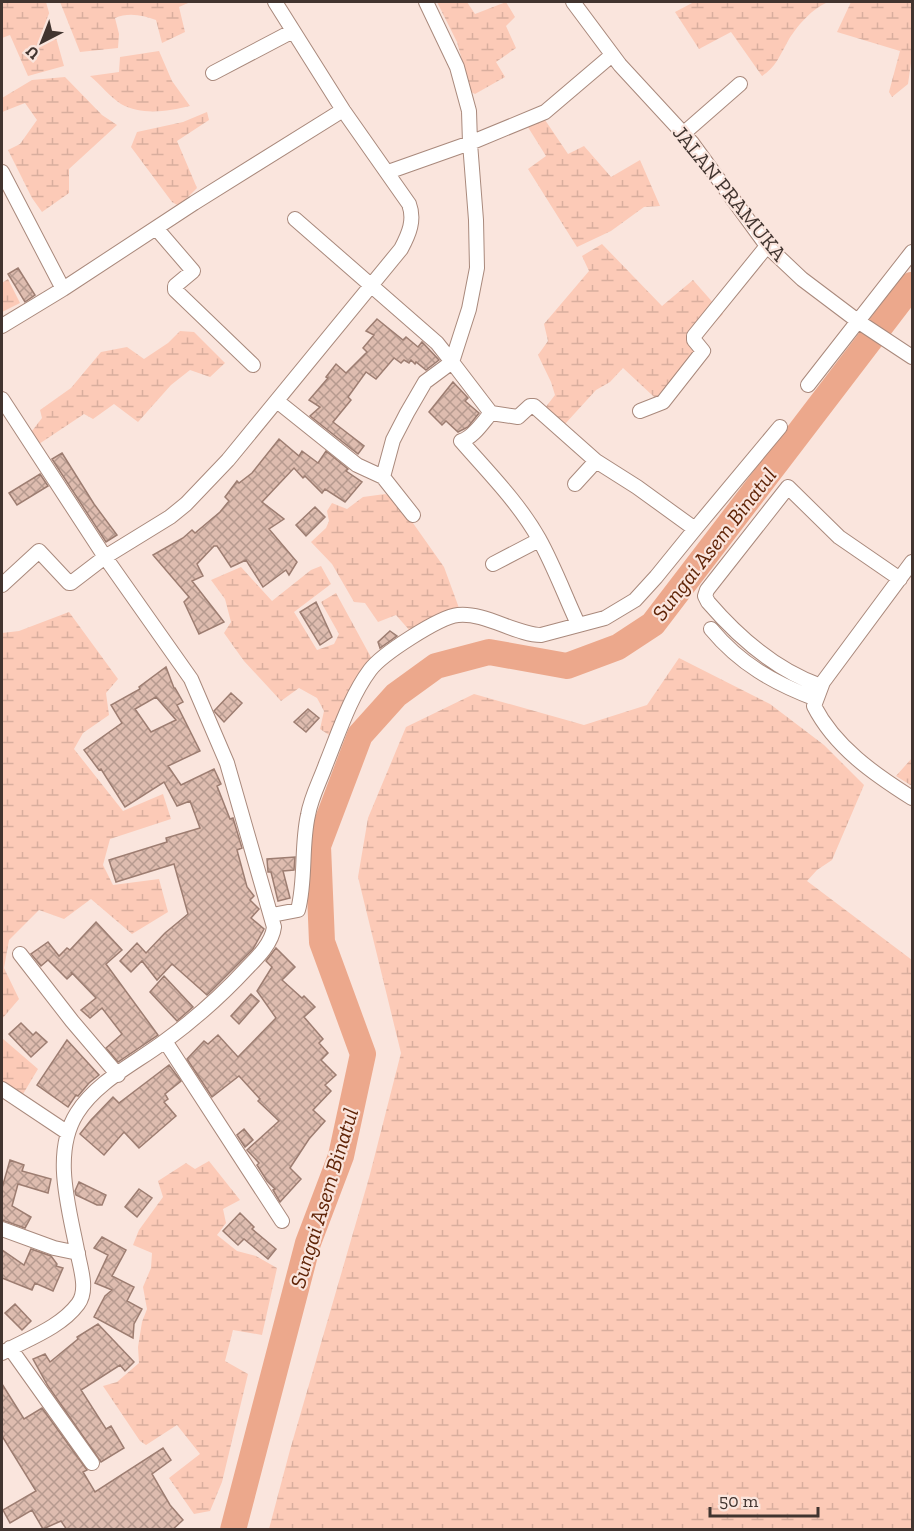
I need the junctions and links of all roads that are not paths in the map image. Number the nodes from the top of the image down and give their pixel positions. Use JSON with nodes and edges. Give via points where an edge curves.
{"nodes":[{"id":1,"x":275,"y":2,"type":"edge"},
{"id":2,"x":426,"y":2,"type":"edge"},
{"id":3,"x":573,"y":2,"type":"edge"},
{"id":4,"x":293,"y":32,"type":"junction"},
{"id":5,"x":612,"y":55,"type":"junction"},
{"id":6,"x":213,"y":73,"type":"dead end"},
{"id":7,"x":740,"y":84,"type":"dead end"},
{"id":8,"x":343,"y":110,"type":"junction"},
{"id":9,"x":684,"y":134,"type":"junction"},
{"id":10,"x":463,"y":145,"type":"junction"},
{"id":11,"x":388,"y":172,"type":"junction"},
{"id":12,"x":3,"y":177,"type":"edge"},
{"id":13,"x":295,"y":219,"type":"dead end"},
{"id":14,"x":156,"y":228,"type":"junction"},
{"id":15,"x":767,"y":246,"type":"junction"},
{"id":16,"x":912,"y":252,"type":"edge"},
{"id":17,"x":371,"y":285,"type":"junction"},
{"id":18,"x":63,"y":289,"type":"junction"},
{"id":19,"x":860,"y":323,"type":"junction"},
{"id":20,"x":2,"y":326,"type":"edge"},
{"id":21,"x":912,"y":357,"type":"edge"},
{"id":22,"x":450,"y":358,"type":"junction"},
{"id":23,"x":253,"y":365,"type":"dead end"},
{"id":24,"x":808,"y":385,"type":"dead end"},
{"id":25,"x":2,"y":399,"type":"edge"},
{"id":26,"x":277,"y":400,"type":"junction"},
{"id":27,"x":640,"y":411,"type":"dead end"},
{"id":28,"x":491,"y":413,"type":"junction"},
{"id":29,"x":780,"y":427,"type":"dead end"},
{"id":30,"x":596,"y":461,"type":"junction"},
{"id":31,"x":383,"y":477,"type":"junction"},
{"id":32,"x":575,"y":484,"type":"dead end"},
{"id":33,"x":412,"y":515,"type":"dead end"},
{"id":34,"x":694,"y":528,"type":"junction"},
{"id":35,"x":540,"y":540,"type":"junction"},
{"id":36,"x":105,"y":556,"type":"junction"},
{"id":37,"x":912,"y":562,"type":"edge"},
{"id":38,"x":493,"y":564,"type":"dead end"},
{"id":39,"x":900,"y":579,"type":"junction"},
{"id":40,"x":2,"y":585,"type":"edge"},
{"id":41,"x":578,"y":624,"type":"junction"},
{"id":42,"x":711,"y":629,"type":"dead end"},
{"id":43,"x":822,"y":684,"type":"junction"},
{"id":44,"x":816,"y":699,"type":"junction"},
{"id":45,"x":912,"y":798,"type":"edge"},
{"id":46,"x":272,"y":915,"type":"junction"},
{"id":47,"x":21,"y":954,"type":"dead end"},
{"id":48,"x":165,"y":1041,"type":"junction"},
{"id":49,"x":118,"y":1075,"type":"junction"},
{"id":50,"x":2,"y":1089,"type":"edge"},
{"id":51,"x":68,"y":1133,"type":"junction"},
{"id":52,"x":282,"y":1221,"type":"dead end"},
{"id":53,"x":2,"y":1229,"type":"edge"},
{"id":54,"x":78,"y":1253,"type":"junction"},
{"id":55,"x":6,"y":1351,"type":"edge"},
{"id":56,"x":92,"y":1463,"type":"dead end"}],
"edges":[{"from":1,"to":4,"type":"street"},
{"from":2,"to":10,"type":"street","via":[[457,67],[469,111]]},
{"from":3,"to":5,"type":"street","name":"JALAN PRAMUKA"},
{"from":4,"to":6,"type":"street"},
{"from":4,"to":8,"type":"street"},
{"from":5,"to":9,"type":"street","name":"JALAN PRAMUKA"},
{"from":5,"to":10,"type":"street","via":[[545,112]]},
{"from":7,"to":9,"type":"street"},
{"from":8,"to":11,"type":"street"},
{"from":8,"to":14,"type":"street"},
{"from":9,"to":15,"type":"street","name":"JALAN PRAMUKA"},
{"from":10,"to":11,"type":"street"},
{"from":10,"to":22,"type":"street","via":[[476,220],[477,268],[470,309]]},
{"from":11,"to":17,"type":"street","via":[[409,204],[411,224],[401,249]]},
{"from":12,"to":18,"type":"street"},
{"from":13,"to":17,"type":"street"},
{"from":14,"to":18,"type":"street"},
{"from":14,"to":23,"type":"street","via":[[193,271],[175,290]]},
{"from":15,"to":19,"type":"street","name":"JALAN PRAMUKA","via":[[802,279]]},
{"from":15,"to":27,"type":"street","via":[[694,336],[703,351],[667,399]]},
{"from":16,"to":19,"type":"street"},
{"from":17,"to":22,"type":"street"},
{"from":17,"to":26,"type":"street"},
{"from":18,"to":20,"type":"street"},
{"from":19,"to":21,"type":"street","name":"JALAN PRAMUKA"},
{"from":19,"to":24,"type":"street"},
{"from":22,"to":28,"type":"street"},
{"from":22,"to":31,"type":"street","via":[[425,382],[407,413],[393,440]]},
{"from":25,"to":36,"type":"street"},
{"from":26,"to":31,"type":"street","via":[[357,465]]},
{"from":26,"to":36,"type":"street","via":[[186,504]]},
{"from":28,"to":30,"type":"street","via":[[518,417],[534,406]]},
{"from":28,"to":35,"type":"street","via":[[466,440],[460,441],[507,494]]},
{"from":29,"to":34,"type":"street"},
{"from":30,"to":32,"type":"street"},
{"from":30,"to":34,"type":"street"},
{"from":31,"to":33,"type":"street"},
{"from":34,"to":41,"type":"street","via":[[635,600],[605,618]]},
{"from":35,"to":38,"type":"street"},
{"from":35,"to":41,"type":"street"},
{"from":36,"to":40,"type":"street","via":[[70,583],[38,551]]},
{"from":36,"to":46,"type":"street","via":[[191,679],[226,763]]},
{"from":37,"to":39,"type":"street"},
{"from":39,"to":43,"type":"street"},
{"from":39,"to":43,"type":"street","via":[[839,537],[788,486],[707,590],[708,602],[753,648],[785,669]]},
{"from":41,"to":46,"type":"street","via":[[532,635],[510,626],[457,615],[425,629],[376,663],[353,698],[314,793],[304,839],[298,910]]},
{"from":42,"to":44,"type":"street","via":[[751,667]]},
{"from":43,"to":44,"type":"street"},
{"from":44,"to":45,"type":"street","via":[[814,706],[824,725],[841,744]]},
{"from":46,"to":48,"type":"street","via":[[273,931],[259,955],[199,1016]]},
{"from":47,"to":49,"type":"street"},
{"from":48,"to":49,"type":"street"},
{"from":48,"to":52,"type":"street"},
{"from":49,"to":51,"type":"street","via":[[84,1103]]},
{"from":50,"to":51,"type":"street"},
{"from":51,"to":54,"type":"street","via":[[64,1163]]},
{"from":53,"to":54,"type":"street"},
{"from":54,"to":55,"type":"street","via":[[83,1281],[79,1303],[55,1325]]},
{"from":55,"to":56,"type":"street"}]}
